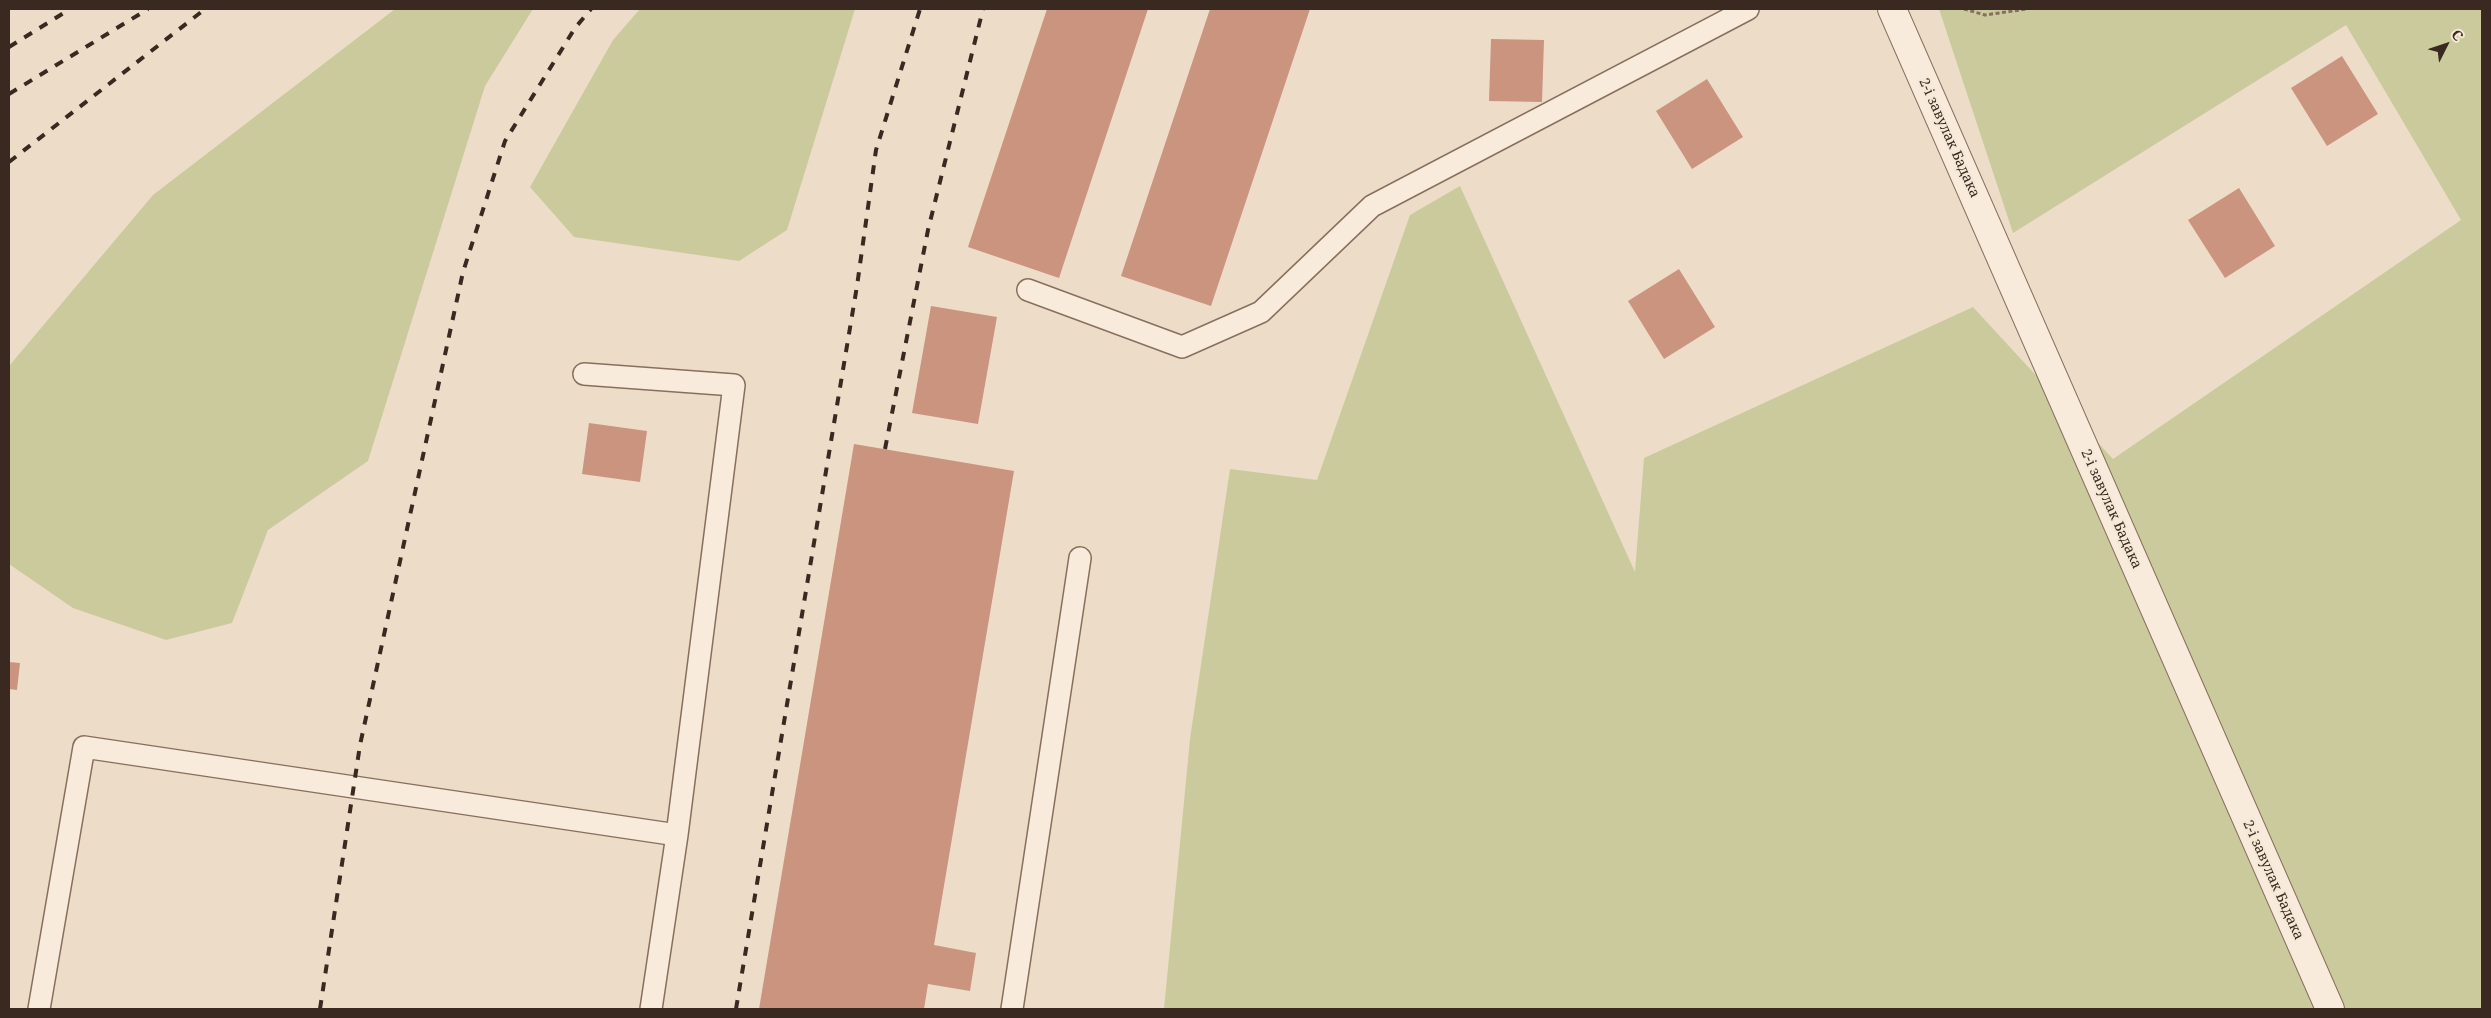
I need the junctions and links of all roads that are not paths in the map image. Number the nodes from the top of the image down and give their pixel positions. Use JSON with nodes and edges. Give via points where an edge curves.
{"nodes":[{"id":1,"x":1748,"y":9,"type":"edge"},
{"id":2,"x":1892,"y":9,"type":"edge"},
{"id":3,"x":1028,"y":290,"type":"dead end"},
{"id":4,"x":584,"y":374,"type":"dead end"},
{"id":5,"x":1080,"y":558,"type":"dead end"},
{"id":6,"x":677,"y":835,"type":"junction"},
{"id":7,"x":39,"y":1009,"type":"edge"},
{"id":8,"x":651,"y":1009,"type":"edge"},
{"id":9,"x":1012,"y":1009,"type":"edge"},
{"id":10,"x":2330,"y":1009,"type":"edge"}],
"edges":[{"from":1,"to":3,"type":"lane","via":[[1372,206],[1261,312],[1182,347]]},
{"from":2,"to":10,"type":"street","name":"2-і завулак Бадака"},
{"from":4,"to":6,"type":"lane","via":[[734,385]]},
{"from":5,"to":9,"type":"lane"},
{"from":6,"to":7,"type":"lane","via":[[84,747]]},
{"from":6,"to":8,"type":"lane"}]}
